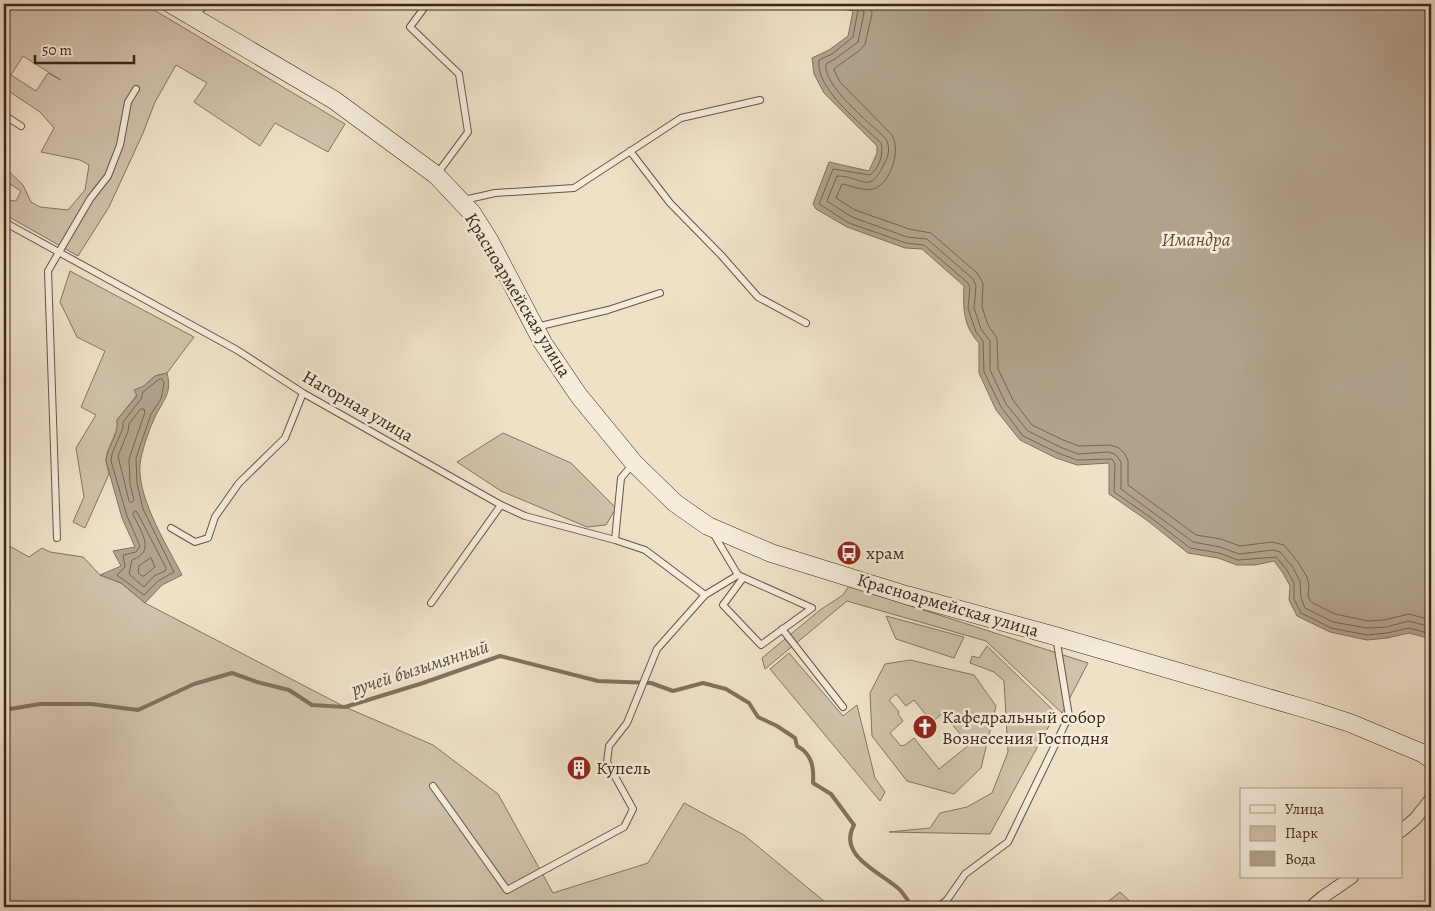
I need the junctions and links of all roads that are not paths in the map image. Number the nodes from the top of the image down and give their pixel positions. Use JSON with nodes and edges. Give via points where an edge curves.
{"nodes":[{"id":1,"x":171,"y":4,"type":"edge"},
{"id":2,"x":206,"y":4,"type":"edge"},
{"id":3,"x":427,"y":4,"type":"edge"},
{"id":4,"x":194,"y":17,"type":"junction"},
{"id":5,"x":136,"y":89,"type":"dead end"},
{"id":6,"x":760,"y":100,"type":"dead end"},
{"id":7,"x":4,"y":115,"type":"edge"},
{"id":8,"x":21,"y":126,"type":"dead end"},
{"id":9,"x":630,"y":151,"type":"junction"},
{"id":10,"x":436,"y":175,"type":"junction"},
{"id":11,"x":460,"y":201,"type":"junction"},
{"id":12,"x":4,"y":222,"type":"edge"},
{"id":13,"x":59,"y":252,"type":"junction"},
{"id":14,"x":660,"y":293,"type":"dead end"},
{"id":15,"x":806,"y":323,"type":"dead end"},
{"id":16,"x":535,"y":328,"type":"junction"},
{"id":17,"x":303,"y":393,"type":"junction"},
{"id":18,"x":634,"y":463,"type":"junction"},
{"id":19,"x":501,"y":505,"type":"junction"},
{"id":20,"x":708,"y":526,"type":"junction"},
{"id":21,"x":171,"y":528,"type":"dead end"},
{"id":22,"x":57,"y":538,"type":"dead end"},
{"id":23,"x":615,"y":540,"type":"junction"},
{"id":24,"x":740,"y":576,"type":"junction"},
{"id":25,"x":705,"y":595,"type":"junction"},
{"id":26,"x":431,"y":603,"type":"dead end"},
{"id":27,"x":782,"y":629,"type":"junction"},
{"id":28,"x":1055,"y":636,"type":"junction"},
{"id":29,"x":843,"y":707,"type":"dead end"},
{"id":30,"x":1431,"y":759,"type":"edge"},
{"id":31,"x":433,"y":786,"type":"dead end"},
{"id":32,"x":1431,"y":798,"type":"edge"},
{"id":33,"x":1402,"y":830,"type":"edge"},
{"id":34,"x":1351,"y":878,"type":"edge"},
{"id":35,"x":938,"y":907,"type":"edge"},
{"id":36,"x":1312,"y":907,"type":"edge"}],
"edges":[{"from":1,"to":4,"type":"street","name":"Красноармейская улица"},
{"from":2,"to":4,"type":"lane"},
{"from":3,"to":10,"type":"lane","via":[[410,27],[459,74],[468,132]]},
{"from":4,"to":10,"type":"street","name":"Красноармейская улица","via":[[334,100]]},
{"from":5,"to":13,"type":"lane","via":[[128,102],[120,146],[108,176],[90,199]]},
{"from":6,"to":9,"type":"lane","via":[[681,118]]},
{"from":7,"to":8,"type":"lane"},
{"from":9,"to":11,"type":"lane","via":[[574,188],[495,193]]},
{"from":9,"to":15,"type":"lane","via":[[670,203],[758,296]]},
{"from":10,"to":11,"type":"street","name":"Красноармейская улица"},
{"from":11,"to":16,"type":"street","name":"Красноармейская улица","via":[[489,240]]},
{"from":12,"to":13,"type":"lane","name":"Нагорная улица"},
{"from":13,"to":17,"type":"lane","name":"Нагорная улица","via":[[237,350]]},
{"from":13,"to":22,"type":"lane","via":[[48,271]]},
{"from":14,"to":16,"type":"lane"},
{"from":16,"to":18,"type":"street","name":"Красноармейская улица","via":[[579,396]]},
{"from":17,"to":19,"type":"lane","name":"Нагорная улица"},
{"from":17,"to":21,"type":"lane","via":[[285,438],[239,483],[215,517],[208,538],[195,542]]},
{"from":18,"to":20,"type":"street","name":"Красноармейская улица","via":[[675,502]]},
{"from":18,"to":23,"type":"lane","via":[[621,478]]},
{"from":19,"to":23,"type":"lane","name":"Нагорная улица","via":[[526,516]]},
{"from":19,"to":26,"type":"lane"},
{"from":20,"to":24,"type":"lane"},
{"from":20,"to":28,"type":"street","name":"Красноармейская улица","via":[[771,553]]},
{"from":23,"to":25,"type":"lane","name":"Нагорная улица","via":[[645,550]]},
{"from":24,"to":25,"type":"lane"},
{"from":24,"to":27,"type":"lane","via":[[812,608]]},
{"from":24,"to":27,"type":"lane","via":[[722,605],[760,645]]},
{"from":25,"to":31,"type":"lane","via":[[657,648],[627,723],[609,746],[607,762],[633,809],[624,827],[507,890]]},
{"from":27,"to":29,"type":"lane"},
{"from":28,"to":30,"type":"street","name":"Красноармейская улица","via":[[1350,723]]},
{"from":28,"to":35,"type":"lane","via":[[1069,716],[1008,842],[965,874],[947,900]]},
{"from":32,"to":33,"type":"street"},
{"from":34,"to":36,"type":"street"}]}
